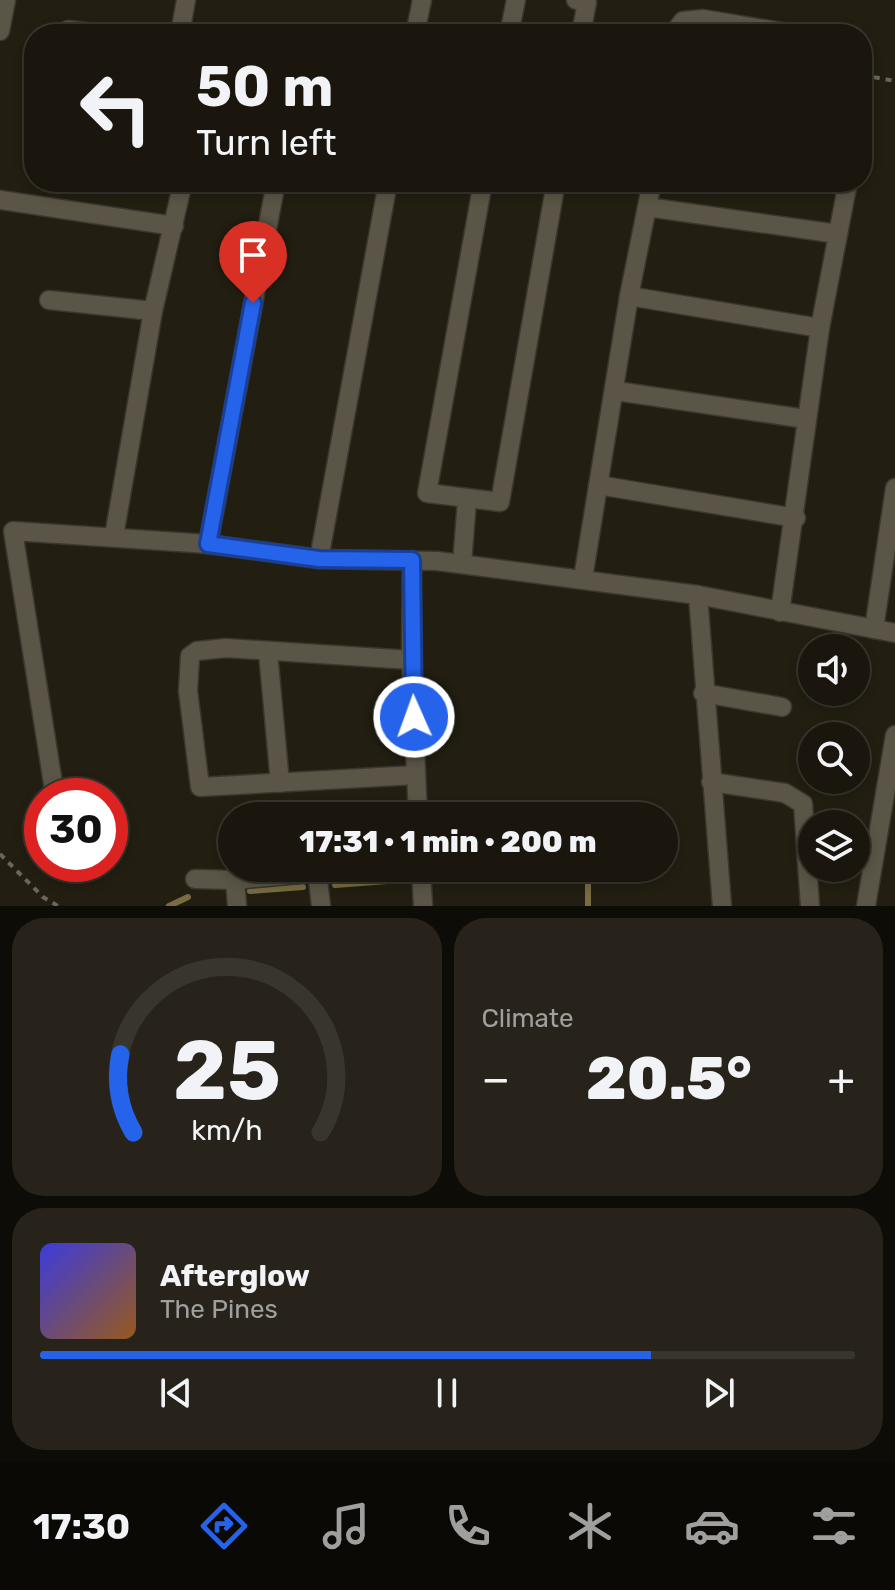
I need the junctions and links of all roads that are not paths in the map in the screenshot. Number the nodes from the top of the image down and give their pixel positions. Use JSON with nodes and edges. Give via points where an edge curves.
{"nodes":[{"id":1,"x":6,"y":0,"type":"edge"},
{"id":2,"x":186,"y":0,"type":"edge"},
{"id":3,"x":422,"y":0,"type":"edge"},
{"id":4,"x":516,"y":0,"type":"edge"},
{"id":5,"x":576,"y":0,"type":"edge"},
{"id":6,"x":182,"y":24,"type":"edge"},
{"id":7,"x":417,"y":24,"type":"edge"},
{"id":8,"x":511,"y":24,"type":"edge"},
{"id":9,"x":583,"y":24,"type":"edge"},
{"id":10,"x":681,"y":24,"type":"edge"},
{"id":11,"x":733,"y":24,"type":"edge"},
{"id":12,"x":0,"y":31,"type":"edge"},
{"id":13,"x":181,"y":192,"type":"edge"},
{"id":14,"x":274,"y":192,"type":"edge"},
{"id":15,"x":386,"y":192,"type":"edge"},
{"id":16,"x":481,"y":192,"type":"edge"},
{"id":17,"x":554,"y":192,"type":"edge"},
{"id":18,"x":650,"y":192,"type":"edge"},
{"id":19,"x":846,"y":192,"type":"edge"},
{"id":20,"x":0,"y":200,"type":"edge"},
{"id":21,"x":647,"y":207,"type":"junction"},
{"id":22,"x":174,"y":226,"type":"junction"},
{"id":23,"x":838,"y":234,"type":"junction"},
{"id":24,"x":629,"y":296,"type":"junction"},
{"id":25,"x":49,"y":300,"type":"dead end"},
{"id":26,"x":153,"y":311,"type":"junction"},
{"id":27,"x":820,"y":328,"type":"junction"},
{"id":28,"x":616,"y":391,"type":"junction"},
{"id":29,"x":806,"y":419,"type":"junction"},
{"id":30,"x":598,"y":485,"type":"junction"},
{"id":31,"x":895,"y":488,"type":"edge"},
{"id":32,"x":467,"y":500,"type":"junction"},
{"id":33,"x":796,"y":518,"type":"junction"},
{"id":34,"x":114,"y":536,"type":"junction"},
{"id":35,"x":208,"y":544,"type":"junction"},
{"id":36,"x":319,"y":559,"type":"junction"},
{"id":37,"x":412,"y":560,"type":"junction"},
{"id":38,"x":462,"y":564,"type":"junction"},
{"id":39,"x":583,"y":578,"type":"junction"},
{"id":40,"x":698,"y":595,"type":"junction"},
{"id":41,"x":780,"y":612,"type":"junction"},
{"id":42,"x":874,"y":629,"type":"junction"},
{"id":43,"x":895,"y":633,"type":"edge"},
{"id":44,"x":268,"y":652,"type":"junction"},
{"id":45,"x":411,"y":660,"type":"junction"},
{"id":46,"x":703,"y":693,"type":"junction"},
{"id":47,"x":782,"y":707,"type":"dead end"},
{"id":48,"x":895,"y":735,"type":"edge"},
{"id":49,"x":416,"y":775,"type":"junction"},
{"id":50,"x":52,"y":778,"type":"edge"},
{"id":51,"x":711,"y":782,"type":"junction"},
{"id":52,"x":280,"y":783,"type":"junction"},
{"id":53,"x":417,"y":802,"type":"edge"},
{"id":54,"x":195,"y":879,"type":"dead end"},
{"id":55,"x":218,"y":880,"type":"edge"},
{"id":56,"x":235,"y":882,"type":"edge"},
{"id":57,"x":318,"y":882,"type":"edge"},
{"id":58,"x":422,"y":882,"type":"edge"},
{"id":59,"x":237,"y":906,"type":"edge"},
{"id":60,"x":321,"y":906,"type":"edge"},
{"id":61,"x":423,"y":906,"type":"edge"},
{"id":62,"x":722,"y":906,"type":"edge"},
{"id":63,"x":810,"y":906,"type":"edge"},
{"id":64,"x":866,"y":906,"type":"edge"}],
"edges":[{"from":1,"to":12,"type":"street"},
{"from":2,"to":6,"type":"street"},
{"from":3,"to":7,"type":"street"},
{"from":4,"to":8,"type":"street"},
{"from":5,"to":9,"type":"street","via":[[587,2]]},
{"from":10,"to":11,"type":"street","via":[[703,19]]},
{"from":13,"to":22,"type":"street"},
{"from":14,"to":35,"type":"street"},
{"from":15,"to":36,"type":"street"},
{"from":16,"to":32,"type":"street","via":[[427,493]]},
{"from":17,"to":32,"type":"street","via":[[500,502]]},
{"from":18,"to":21,"type":"street"},
{"from":19,"to":23,"type":"street"},
{"from":20,"to":22,"type":"street"},
{"from":21,"to":23,"type":"street"},
{"from":21,"to":24,"type":"street"},
{"from":22,"to":26,"type":"street"},
{"from":23,"to":27,"type":"street"},
{"from":24,"to":27,"type":"street"},
{"from":24,"to":28,"type":"street"},
{"from":25,"to":26,"type":"street"},
{"from":26,"to":34,"type":"street"},
{"from":27,"to":29,"type":"street"},
{"from":28,"to":29,"type":"street"},
{"from":28,"to":30,"type":"street"},
{"from":29,"to":33,"type":"street"},
{"from":30,"to":33,"type":"street"},
{"from":30,"to":39,"type":"street"},
{"from":31,"to":42,"type":"street"},
{"from":32,"to":38,"type":"street"},
{"from":33,"to":41,"type":"street"},
{"from":34,"to":35,"type":"street"},
{"from":34,"to":50,"type":"street","via":[[13,531]]},
{"from":35,"to":36,"type":"street"},
{"from":36,"to":37,"type":"street"},
{"from":37,"to":38,"type":"street"},
{"from":37,"to":45,"type":"street"},
{"from":38,"to":39,"type":"street"},
{"from":39,"to":40,"type":"street"},
{"from":40,"to":41,"type":"street"},
{"from":40,"to":46,"type":"street"},
{"from":41,"to":42,"type":"street"},
{"from":42,"to":43,"type":"street"},
{"from":44,"to":45,"type":"street"},
{"from":44,"to":52,"type":"street"},
{"from":44,"to":52,"type":"street","via":[[197,651],[190,656],[188,691],[197,785]]},
{"from":45,"to":49,"type":"street"},
{"from":46,"to":47,"type":"street"},
{"from":46,"to":51,"type":"street"},
{"from":48,"to":64,"type":"street"},
{"from":49,"to":52,"type":"street"},
{"from":49,"to":53,"type":"street"},
{"from":51,"to":62,"type":"street"},
{"from":51,"to":63,"type":"street","via":[[785,793],[803,804]]},
{"from":54,"to":55,"type":"street"},
{"from":56,"to":59,"type":"street"},
{"from":57,"to":60,"type":"street"},
{"from":58,"to":61,"type":"street"}]}
